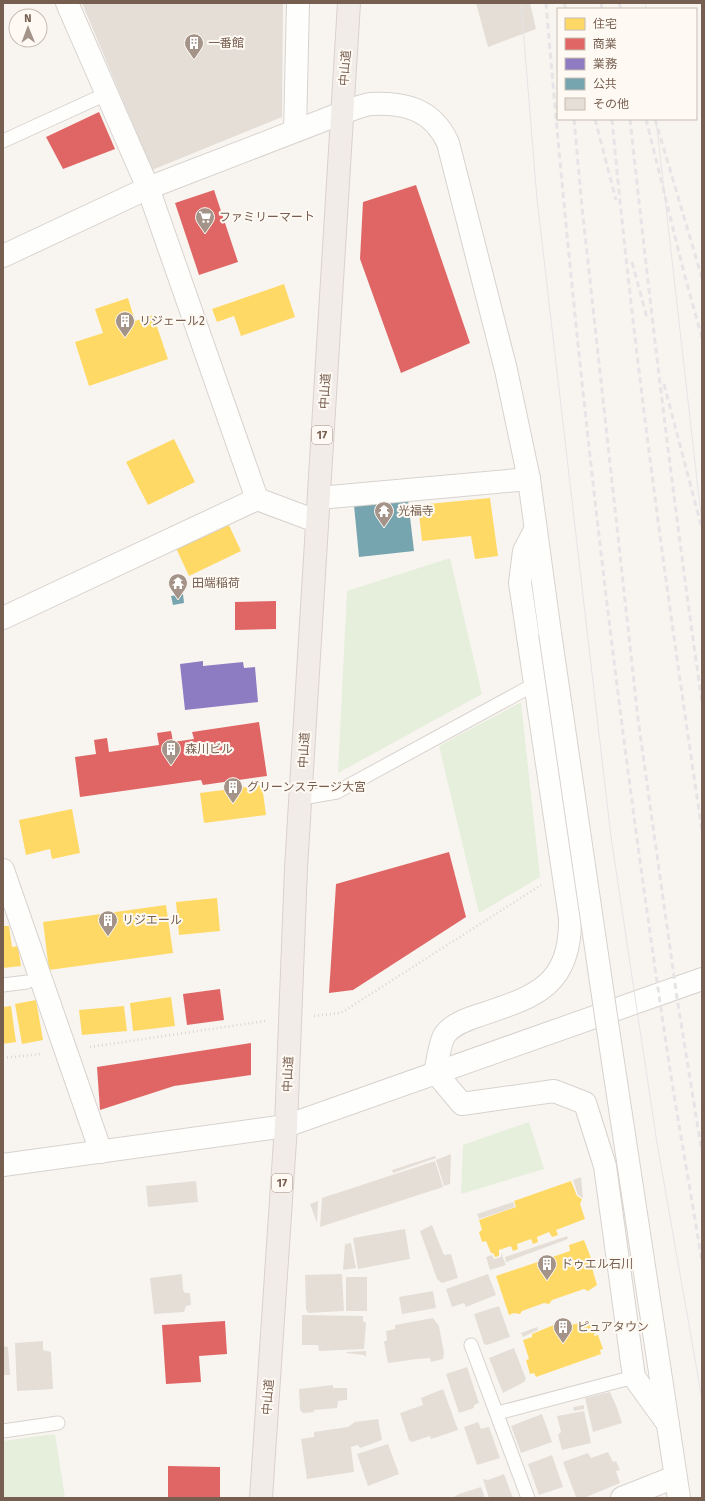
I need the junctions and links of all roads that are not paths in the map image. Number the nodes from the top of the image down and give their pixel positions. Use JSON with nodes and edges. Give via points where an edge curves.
{"nodes":[{"id":1,"x":67,"y":3,"type":"edge"},
{"id":2,"x":298,"y":3,"type":"edge"},
{"id":3,"x":349,"y":3,"type":"edge"},
{"id":4,"x":106,"y":94,"type":"junction"},
{"id":5,"x":342,"y":113,"type":"junction"},
{"id":6,"x":295,"y":131,"type":"junction"},
{"id":7,"x":3,"y":141,"type":"edge"},
{"id":8,"x":148,"y":188,"type":"junction"},
{"id":9,"x":3,"y":256,"type":"edge"},
{"id":10,"x":529,"y":479,"type":"junction"},
{"id":11,"x":319,"y":498,"type":"junction"},
{"id":12,"x":257,"y":499,"type":"junction"},
{"id":13,"x":316,"y":521,"type":"junction"},
{"id":14,"x":535,"y":530,"type":"junction"},
{"id":15,"x":3,"y":618,"type":"edge"},
{"id":16,"x":535,"y":684,"type":"junction"},
{"id":17,"x":302,"y":798,"type":"junction"},
{"id":18,"x":3,"y":870,"type":"edge"},
{"id":19,"x":702,"y":979,"type":"edge"},
{"id":20,"x":34,"y":981,"type":"junction"},
{"id":21,"x":3,"y":985,"type":"edge"},
{"id":22,"x":435,"y":1072,"type":"junction"},
{"id":23,"x":286,"y":1126,"type":"junction"},
{"id":24,"x":101,"y":1152,"type":"junction"},
{"id":25,"x":3,"y":1165,"type":"edge"},
{"id":26,"x":472,"y":1345,"type":"dead end"},
{"id":27,"x":634,"y":1377,"type":"junction"},
{"id":28,"x":498,"y":1413,"type":"junction"},
{"id":29,"x":58,"y":1423,"type":"dead end"},
{"id":30,"x":668,"y":1424,"type":"junction"},
{"id":31,"x":3,"y":1431,"type":"edge"},
{"id":32,"x":675,"y":1476,"type":"junction"},
{"id":33,"x":261,"y":1498,"type":"edge"},
{"id":34,"x":528,"y":1498,"type":"edge"},
{"id":35,"x":622,"y":1498,"type":"edge"},
{"id":36,"x":679,"y":1498,"type":"edge"}],
"edges":[{"from":1,"to":4,"type":"street"},
{"from":2,"to":6,"type":"street"},
{"from":3,"to":5,"type":"highway","name":"中山道","number":"17"},
{"from":4,"to":7,"type":"lane"},
{"from":4,"to":8,"type":"street"},
{"from":5,"to":6,"type":"street"},
{"from":5,"to":10,"type":"street","via":[[370,104],[394,105],[423,112],[442,130],[448,143],[506,370]]},
{"from":5,"to":11,"type":"highway","name":"中山道","number":"17"},
{"from":6,"to":8,"type":"street"},
{"from":8,"to":9,"type":"street"},
{"from":8,"to":12,"type":"street"},
{"from":10,"to":11,"type":"street"},
{"from":10,"to":14,"type":"street"},
{"from":11,"to":13,"type":"highway","name":"中山道","number":"17"},
{"from":12,"to":13,"type":"street"},
{"from":12,"to":15,"type":"street"},
{"from":13,"to":17,"type":"highway","name":"中山道","number":"17"},
{"from":14,"to":16,"type":"street","via":[[524,551],[520,583]]},
{"from":14,"to":30,"type":"street","bridge":true},
{"from":16,"to":17,"type":"lane","via":[[337,792]]},
{"from":16,"to":22,"type":"street","via":[[570,918],[567,949],[555,975],[546,986],[509,1006],[453,1026],[444,1037]]},
{"from":17,"to":23,"type":"highway","name":"中山道","number":"17","via":[[296,868]]},
{"from":18,"to":20,"type":"street"},
{"from":19,"to":22,"type":"street"},
{"from":20,"to":21,"type":"lane"},
{"from":20,"to":24,"type":"street","via":[[66,1051]]},
{"from":22,"to":23,"type":"street"},
{"from":22,"to":27,"type":"street","via":[[462,1104],[554,1091],[585,1103],[605,1166]]},
{"from":23,"to":24,"type":"street"},
{"from":23,"to":33,"type":"highway","name":"中山道","number":"17"},
{"from":24,"to":25,"type":"street"},
{"from":26,"to":28,"type":"lane"},
{"from":27,"to":28,"type":"lane"},
{"from":27,"to":30,"type":"street"},
{"from":28,"to":34,"type":"lane"},
{"from":29,"to":31,"type":"lane"},
{"from":30,"to":32,"type":"street"},
{"from":32,"to":35,"type":"street"},
{"from":32,"to":36,"type":"street"}]}
